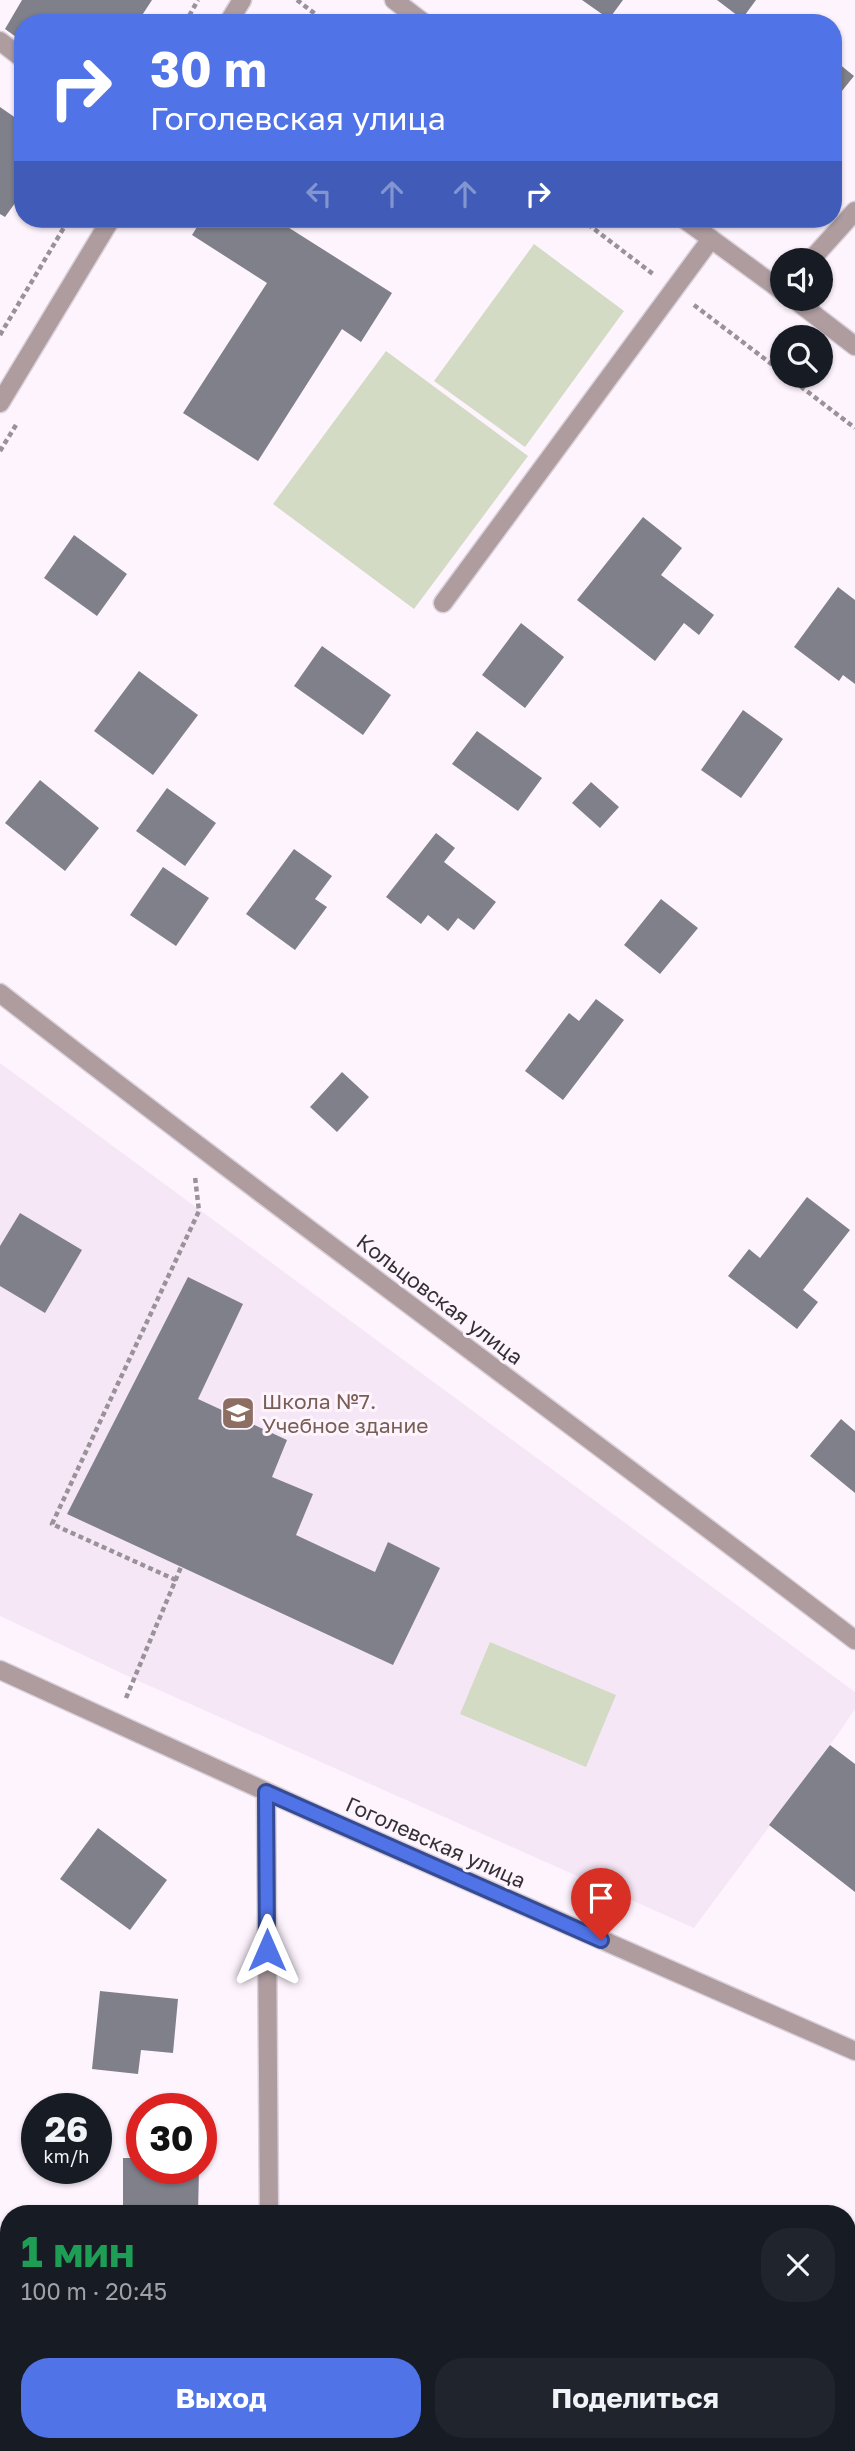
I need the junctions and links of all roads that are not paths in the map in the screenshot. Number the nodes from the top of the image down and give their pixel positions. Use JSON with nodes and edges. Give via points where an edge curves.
{"nodes":[{"id":1,"x":394,"y":0,"type":"edge"},
{"id":2,"x":412,"y":14,"type":"edge"},
{"id":3,"x":0,"y":41,"type":"edge"},
{"id":4,"x":14,"y":52,"type":"edge"},
{"id":5,"x":855,"y":211,"type":"edge"},
{"id":6,"x":842,"y":225,"type":"edge"},
{"id":7,"x":106,"y":228,"type":"edge"},
{"id":8,"x":696,"y":228,"type":"edge"},
{"id":9,"x":840,"y":228,"type":"edge"},
{"id":10,"x":711,"y":239,"type":"junction"},
{"id":11,"x":822,"y":248,"type":"edge"},
{"id":12,"x":770,"y":281,"type":"edge"},
{"id":13,"x":810,"y":311,"type":"edge"},
{"id":14,"x":855,"y":346,"type":"edge"},
{"id":15,"x":0,"y":403,"type":"edge"},
{"id":16,"x":443,"y":603,"type":"dead end"},
{"id":17,"x":0,"y":993,"type":"edge"},
{"id":18,"x":855,"y":1640,"type":"edge"},
{"id":19,"x":0,"y":1670,"type":"edge"},
{"id":20,"x":266,"y":1792,"type":"junction"},
{"id":21,"x":855,"y":2051,"type":"edge"},
{"id":22,"x":269,"y":2205,"type":"edge"}],
"edges":[{"from":1,"to":2,"type":"street"},
{"from":3,"to":4,"type":"street"},
{"from":5,"to":6,"type":"street"},
{"from":7,"to":15,"type":"street"},
{"from":8,"to":10,"type":"street"},
{"from":9,"to":11,"type":"street"},
{"from":10,"to":12,"type":"street"},
{"from":10,"to":16,"type":"street"},
{"from":13,"to":14,"type":"street"},
{"from":17,"to":18,"type":"street","name":"Кольцовская улица"},
{"from":19,"to":20,"type":"street","name":"Гоголевская улица"},
{"from":20,"to":21,"type":"street","name":"Гоголевская улица"},
{"from":20,"to":22,"type":"street"}]}
